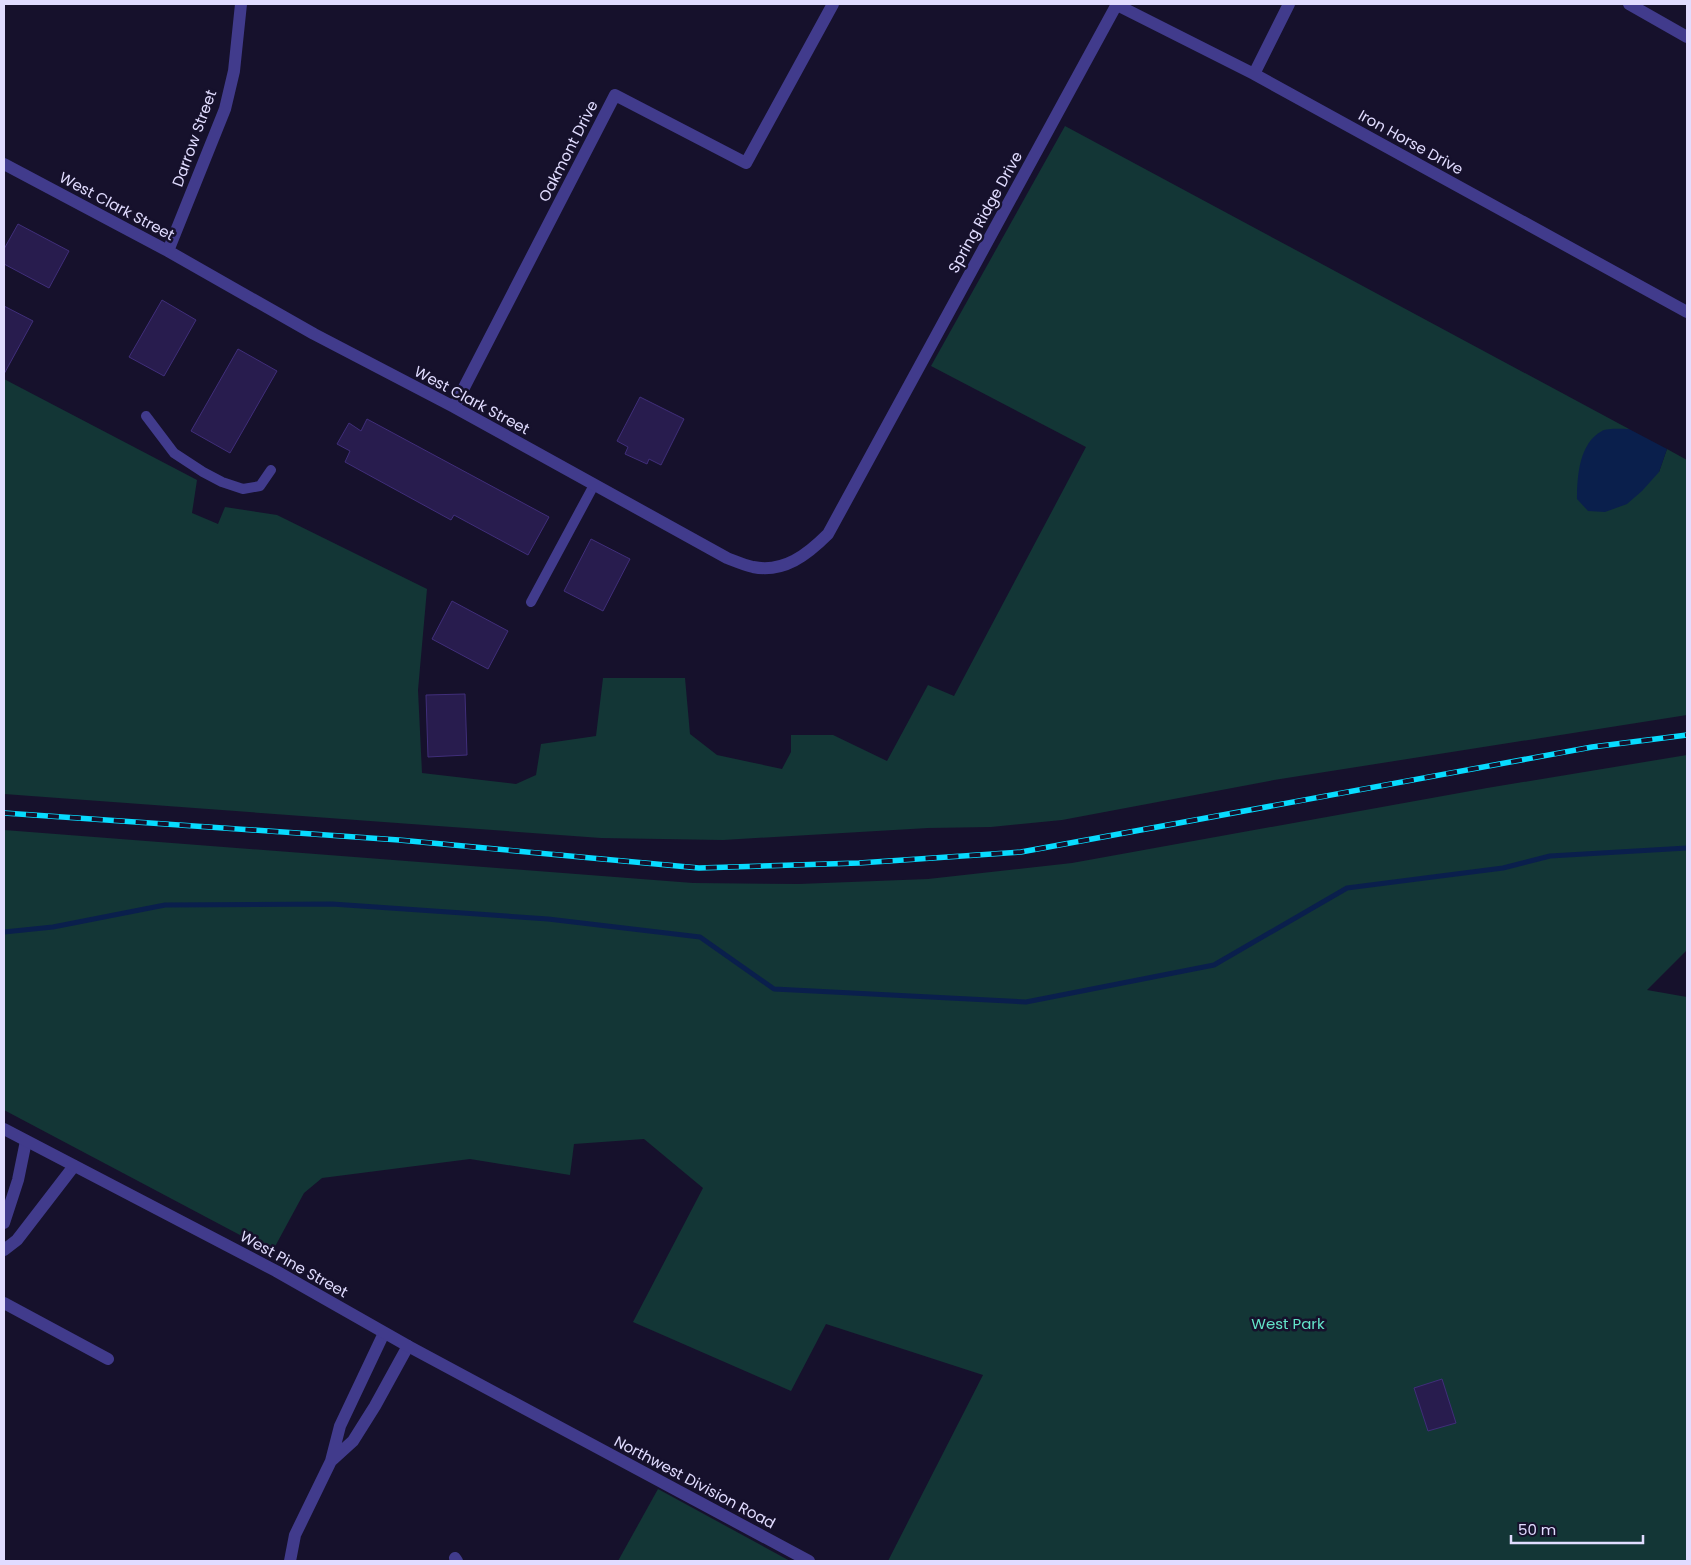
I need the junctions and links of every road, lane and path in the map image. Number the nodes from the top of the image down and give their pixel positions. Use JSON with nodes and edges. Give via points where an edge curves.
{"nodes":[{"id":1,"x":241,"y":4,"type":"edge"},
{"id":2,"x":833,"y":4,"type":"edge"},
{"id":3,"x":1117,"y":4,"type":"edge"},
{"id":4,"x":1289,"y":4,"type":"edge"},
{"id":5,"x":1629,"y":4,"type":"edge"},
{"id":6,"x":1687,"y":37,"type":"edge"},
{"id":7,"x":1254,"y":74,"type":"junction"},
{"id":8,"x":4,"y":164,"type":"edge"},
{"id":9,"x":168,"y":251,"type":"junction"},
{"id":10,"x":1687,"y":312,"type":"edge"},
{"id":11,"x":454,"y":407,"type":"junction"},
{"id":12,"x":146,"y":416,"type":"dead end"},
{"id":13,"x":882,"y":437,"type":"joint"},
{"id":14,"x":271,"y":470,"type":"dead end"},
{"id":15,"x":594,"y":485,"type":"junction"},
{"id":16,"x":531,"y":602,"type":"dead end"},
{"id":17,"x":4,"y":1129,"type":"edge"},
{"id":18,"x":26,"y":1141,"type":"junction"},
{"id":19,"x":74,"y":1166,"type":"junction"},
{"id":20,"x":4,"y":1223,"type":"edge"},
{"id":21,"x":4,"y":1250,"type":"edge"},
{"id":22,"x":4,"y":1304,"type":"edge"},
{"id":23,"x":384,"y":1333,"type":"junction"},
{"id":24,"x":408,"y":1346,"type":"junction"},
{"id":25,"x":108,"y":1359,"type":"dead end"},
{"id":26,"x":565,"y":1431,"type":"joint"},
{"id":27,"x":331,"y":1462,"type":"junction"},
{"id":28,"x":290,"y":1561,"type":"edge"},
{"id":29,"x":809,"y":1561,"type":"edge"}],
"edges":[{"from":1,"to":9,"type":"street","name":"Darrow Street","via":[[234,71],[225,109]]},
{"from":2,"to":11,"type":"street","name":"Oakmont Drive","via":[[746,163],[615,95]]},
{"from":3,"to":7,"type":"street","name":"Iron Horse Drive"},
{"from":3,"to":13,"type":"street","name":"Spring Ridge Drive"},
{"from":4,"to":7,"type":"street"},
{"from":5,"to":6,"type":"street"},
{"from":7,"to":10,"type":"street","name":"Iron Horse Drive"},
{"from":8,"to":9,"type":"street","name":"West Clark Street"},
{"from":9,"to":11,"type":"street","name":"West Clark Street","via":[[323,339]]},
{"from":11,"to":15,"type":"street","name":"West Clark Street"},
{"from":12,"to":14,"type":"lane","via":[[174,454],[222,482],[243,489],[260,486]]},
{"from":13,"to":15,"type":"street","name":"West Clark Street","via":[[828,534],[798,560],[780,567],[750,567],[727,558]]},
{"from":15,"to":16,"type":"lane"},
{"from":17,"to":18,"type":"street","name":"West Pine Street"},
{"from":18,"to":19,"type":"street","name":"West Pine Street"},
{"from":18,"to":20,"type":"street"},
{"from":19,"to":21,"type":"street","via":[[17,1240]]},
{"from":19,"to":23,"type":"street","name":"West Pine Street","via":[[276,1271]]},
{"from":22,"to":25,"type":"street"},
{"from":23,"to":24,"type":"street","name":"West Pine Street"},
{"from":23,"to":27,"type":"street","via":[[340,1426]]},
{"from":24,"to":26,"type":"street","name":"West Pine Street"},
{"from":24,"to":27,"type":"street","via":[[353,1441]]},
{"from":26,"to":29,"type":"street","name":"Northwest Division Road"},
{"from":27,"to":28,"type":"street","via":[[295,1535]]}]}
